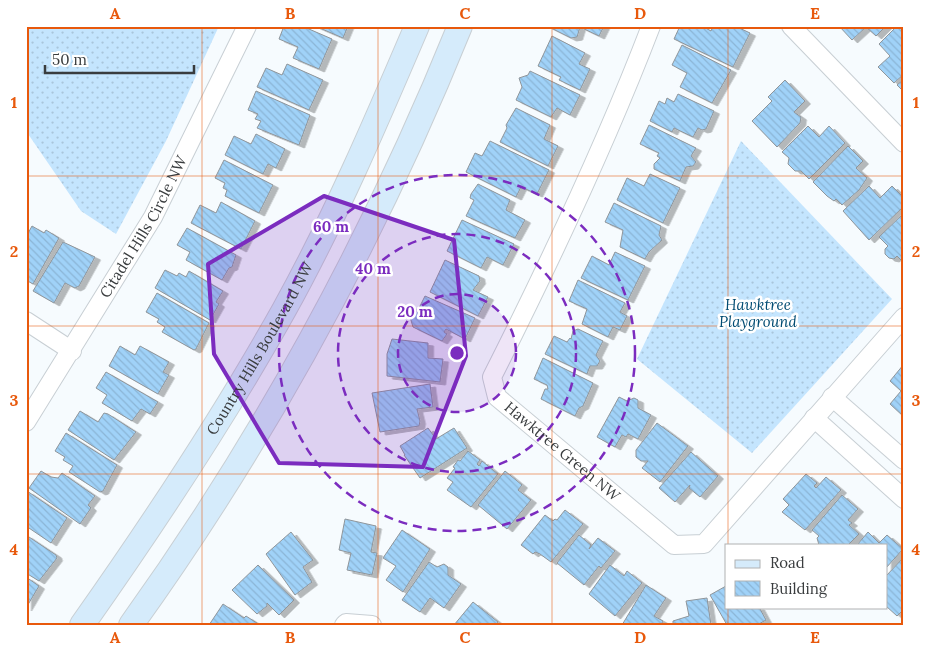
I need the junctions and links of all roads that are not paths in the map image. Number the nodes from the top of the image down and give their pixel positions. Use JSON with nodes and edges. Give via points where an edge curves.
{"nodes":[{"id":1,"x":247,"y":26,"type":"edge"},
{"id":2,"x":418,"y":26,"type":"edge"},
{"id":3,"x":460,"y":26,"type":"edge"},
{"id":4,"x":651,"y":26,"type":"edge"},
{"id":5,"x":791,"y":26,"type":"edge"},
{"id":6,"x":904,"y":143,"type":"edge"},
{"id":7,"x":904,"y":317,"type":"edge"},
{"id":8,"x":26,"y":321,"type":"edge"},
{"id":9,"x":72,"y":351,"type":"junction"},
{"id":10,"x":832,"y":397,"type":"junction"},
{"id":11,"x":814,"y":418,"type":"junction"},
{"id":12,"x":26,"y":422,"type":"edge"},
{"id":13,"x":904,"y":460,"type":"edge"},
{"id":14,"x":904,"y":499,"type":"edge"},
{"id":15,"x":82,"y":625,"type":"edge"},
{"id":16,"x":130,"y":625,"type":"edge"},
{"id":17,"x":344,"y":625,"type":"edge"},
{"id":18,"x":372,"y":625,"type":"edge"}],
"edges":[{"from":1,"to":9,"type":"street","name":"Citadel Hills Circle NW","via":[[153,217]]},
{"from":2,"to":15,"type":"main road","name":"Country Hills Boulevard NW","via":[[370,137],[284,309],[221,416]]},
{"from":3,"to":16,"type":"main road","via":[[389,191],[313,340],[243,458]]},
{"from":4,"to":11,"type":"street","name":"Hawktree Green NW","via":[[560,242],[492,377],[497,397],[674,545],[704,544]]},
{"from":5,"to":6,"type":"street"},
{"from":7,"to":10,"type":"street","name":"Hawktree Green NW"},
{"from":8,"to":9,"type":"street"},
{"from":9,"to":12,"type":"street","name":"Citadel Hills Circle NW"},
{"from":10,"to":11,"type":"street","name":"Hawktree Green NW"},
{"from":10,"to":13,"type":"street"},
{"from":11,"to":14,"type":"street"},
{"from":17,"to":18,"type":"street"}]}
